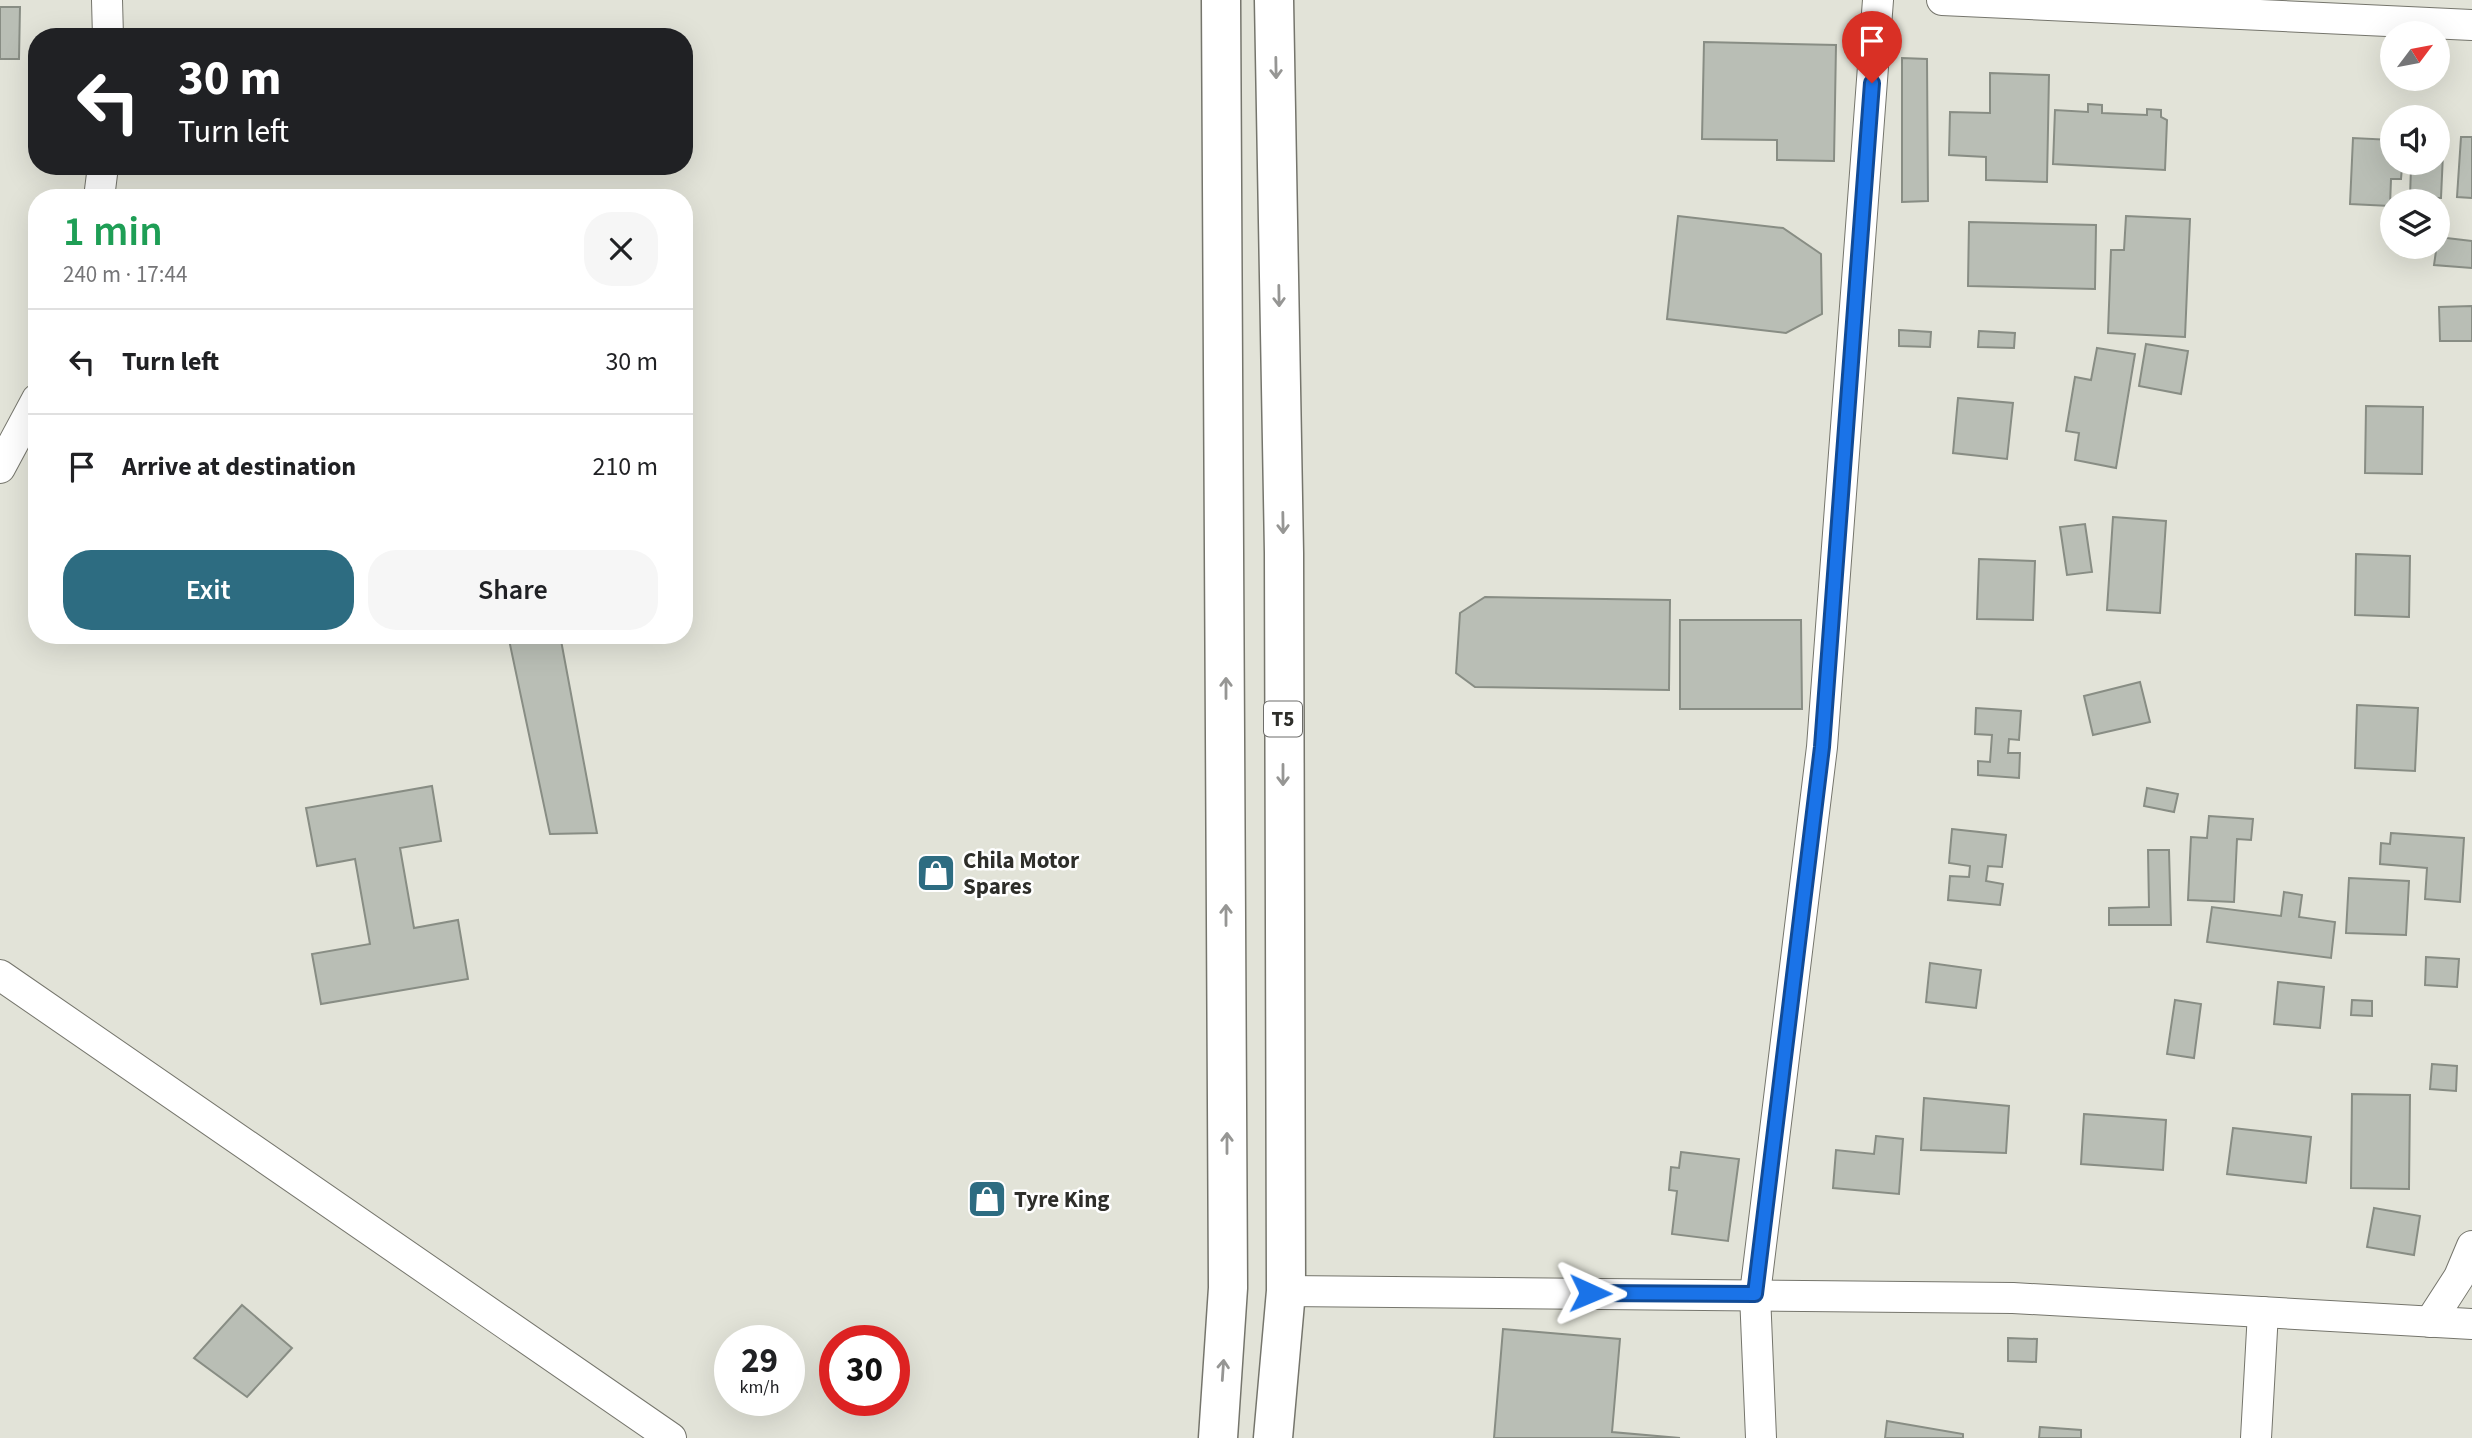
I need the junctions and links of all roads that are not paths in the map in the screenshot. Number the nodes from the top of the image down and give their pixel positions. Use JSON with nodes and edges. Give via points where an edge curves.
{"nodes":[{"id":1,"x":107,"y":0,"type":"edge"},
{"id":2,"x":1221,"y":0,"type":"edge"},
{"id":3,"x":1275,"y":0,"type":"edge"},
{"id":4,"x":1878,"y":0,"type":"edge"},
{"id":5,"x":1942,"y":0,"type":"edge"},
{"id":6,"x":2472,"y":25,"type":"edge"},
{"id":7,"x":108,"y":28,"type":"edge"},
{"id":8,"x":28,"y":415,"type":"edge"},
{"id":9,"x":0,"y":468,"type":"edge"},
{"id":10,"x":0,"y":975,"type":"edge"},
{"id":11,"x":2472,"y":1246,"type":"edge"},
{"id":12,"x":1286,"y":1291,"type":"junction"},
{"id":13,"x":1755,"y":1294,"type":"junction"},
{"id":14,"x":2263,"y":1312,"type":"junction"},
{"id":15,"x":2431,"y":1322,"type":"junction"},
{"id":16,"x":2472,"y":1324,"type":"edge"},
{"id":17,"x":671,"y":1438,"type":"edge"},
{"id":18,"x":1218,"y":1438,"type":"edge"},
{"id":19,"x":1273,"y":1438,"type":"edge"},
{"id":20,"x":1761,"y":1438,"type":"edge"},
{"id":21,"x":2256,"y":1438,"type":"edge"}],
"edges":[{"from":1,"to":7,"type":"street"},
{"from":18,"to":2,"type":"highway","one_way":true,"via":[[1228,1288]]},
{"from":3,"to":12,"type":"highway","number":"T5","one_way":true,"via":[[1284,553]]},
{"from":4,"to":13,"type":"street","via":[[1822,747]]},
{"from":5,"to":6,"type":"street"},
{"from":8,"to":9,"type":"street"},
{"from":10,"to":17,"type":"street"},
{"from":11,"to":15,"type":"street"},
{"from":12,"to":13,"type":"street"},
{"from":12,"to":19,"type":"highway","number":"T5"},
{"from":13,"to":14,"type":"street","via":[[2013,1298]]},
{"from":13,"to":20,"type":"street"},
{"from":14,"to":15,"type":"street"},
{"from":14,"to":21,"type":"street"},
{"from":15,"to":16,"type":"street"}]}
